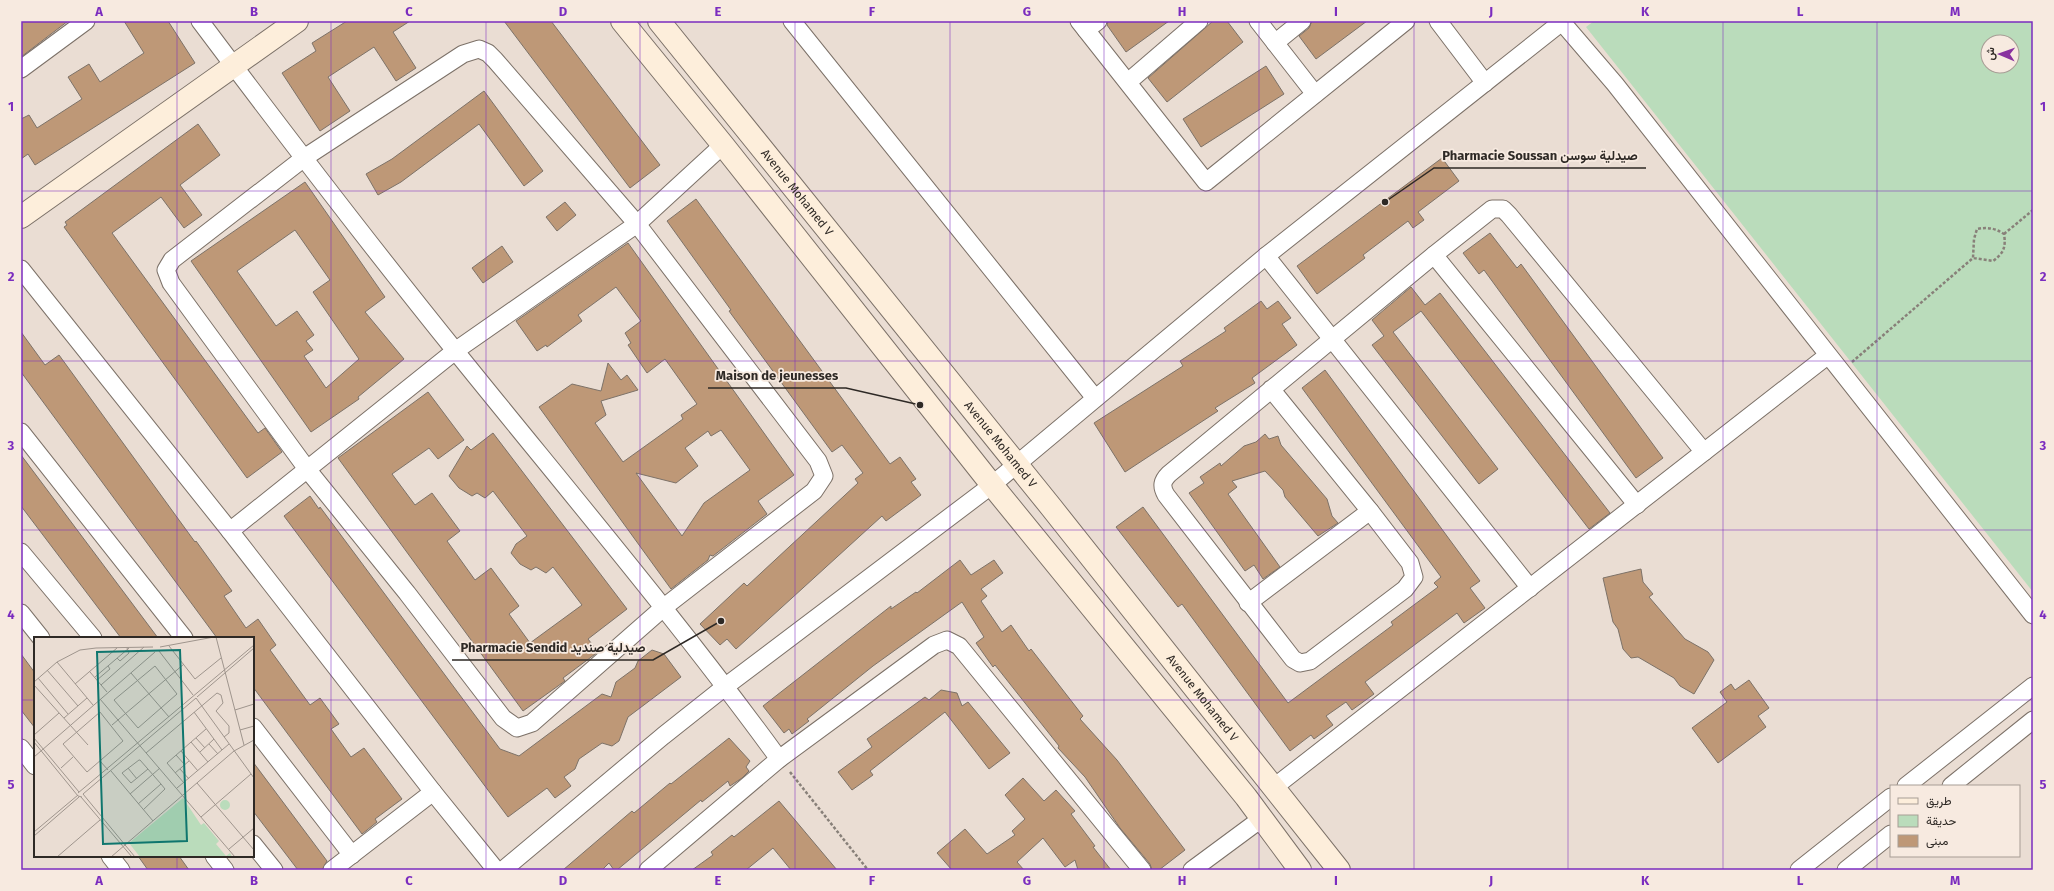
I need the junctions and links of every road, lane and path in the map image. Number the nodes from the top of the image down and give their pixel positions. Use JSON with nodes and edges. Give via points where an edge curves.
{"nodes":[{"id":1,"x":86,"y":21,"type":"edge"},
{"id":2,"x":200,"y":21,"type":"edge"},
{"id":3,"x":297,"y":21,"type":"edge"},
{"id":4,"x":622,"y":21,"type":"edge"},
{"id":5,"x":659,"y":21,"type":"edge"},
{"id":6,"x":792,"y":21,"type":"edge"},
{"id":7,"x":1199,"y":21,"type":"edge"},
{"id":8,"x":1258,"y":21,"type":"edge"},
{"id":9,"x":1302,"y":21,"type":"edge"},
{"id":10,"x":1406,"y":21,"type":"edge"},
{"id":11,"x":1438,"y":21,"type":"edge"},
{"id":12,"x":1562,"y":21,"type":"edge"},
{"id":13,"x":1088,"y":24,"type":"edge"},
{"id":14,"x":1275,"y":43,"type":"junction"},
{"id":15,"x":233,"y":65,"type":"junction"},
{"id":16,"x":21,"y":69,"type":"edge"},
{"id":17,"x":1128,"y":82,"type":"junction"},
{"id":18,"x":1485,"y":83,"type":"junction"},
{"id":19,"x":1315,"y":94,"type":"junction"},
{"id":20,"x":723,"y":145,"type":"junction"},
{"id":21,"x":304,"y":158,"type":"junction"},
{"id":22,"x":2033,"y":210,"type":"edge"},
{"id":23,"x":21,"y":217,"type":"edge"},
{"id":24,"x":637,"y":224,"type":"junction"},
{"id":25,"x":2004,"y":234,"type":"junction"},
{"id":26,"x":1434,"y":255,"type":"junction"},
{"id":27,"x":1266,"y":256,"type":"junction"},
{"id":28,"x":1973,"y":258,"type":"junction"},
{"id":29,"x":21,"y":269,"type":"edge"},
{"id":30,"x":1331,"y":340,"type":"junction"},
{"id":31,"x":455,"y":351,"type":"junction"},
{"id":32,"x":1827,"y":356,"type":"junction"},
{"id":33,"x":1840,"y":372,"type":"junction"},
{"id":34,"x":1271,"y":389,"type":"junction"},
{"id":35,"x":1095,"y":398,"type":"junction"},
{"id":36,"x":21,"y":432,"type":"edge"},
{"id":37,"x":1704,"y":452,"type":"junction"},
{"id":38,"x":1016,"y":465,"type":"junction"},
{"id":39,"x":307,"y":469,"type":"junction"},
{"id":40,"x":992,"y":485,"type":"junction"},
{"id":41,"x":1637,"y":505,"type":"junction"},
{"id":42,"x":1370,"y":511,"type":"junction"},
{"id":43,"x":230,"y":531,"type":"junction"},
{"id":44,"x":21,"y":552,"type":"edge"},
{"id":45,"x":1530,"y":588,"type":"junction"},
{"id":46,"x":1248,"y":603,"type":"junction"},
{"id":47,"x":663,"y":608,"type":"junction"},
{"id":48,"x":21,"y":613,"type":"edge"},
{"id":49,"x":2033,"y":615,"type":"edge"},
{"id":50,"x":40,"y":637,"type":"edge"},
{"id":51,"x":92,"y":637,"type":"edge"},
{"id":52,"x":183,"y":637,"type":"edge"},
{"id":53,"x":726,"y":686,"type":"junction"},
{"id":54,"x":2033,"y":686,"type":"edge"},
{"id":55,"x":2033,"y":720,"type":"edge"},
{"id":56,"x":254,"y":728,"type":"edge"},
{"id":57,"x":21,"y":748,"type":"edge"},
{"id":58,"x":779,"y":759,"type":"junction"},
{"id":59,"x":34,"y":765,"type":"edge"},
{"id":60,"x":1907,"y":785,"type":"edge"},
{"id":61,"x":1952,"y":785,"type":"edge"},
{"id":62,"x":1274,"y":788,"type":"junction"},
{"id":63,"x":433,"y":792,"type":"junction"},
{"id":64,"x":1890,"y":799,"type":"edge"},
{"id":65,"x":1261,"y":819,"type":"junction"},
{"id":66,"x":1890,"y":835,"type":"edge"},
{"id":67,"x":254,"y":845,"type":"edge"},
{"id":68,"x":352,"y":855,"type":"junction"},
{"id":69,"x":111,"y":857,"type":"edge"},
{"id":70,"x":215,"y":857,"type":"edge"},
{"id":71,"x":122,"y":870,"type":"edge"},
{"id":72,"x":225,"y":870,"type":"edge"},
{"id":73,"x":274,"y":870,"type":"edge"},
{"id":74,"x":332,"y":870,"type":"edge"},
{"id":75,"x":496,"y":870,"type":"edge"},
{"id":76,"x":503,"y":870,"type":"edge"},
{"id":77,"x":648,"y":870,"type":"edge"},
{"id":78,"x":868,"y":870,"type":"edge"},
{"id":79,"x":1142,"y":870,"type":"edge"},
{"id":80,"x":1192,"y":870,"type":"edge"},
{"id":81,"x":1300,"y":870,"type":"edge"},
{"id":82,"x":1339,"y":870,"type":"edge"},
{"id":83,"x":1799,"y":870,"type":"edge"},
{"id":84,"x":1846,"y":870,"type":"edge"}],
"edges":[{"from":1,"to":16,"type":"street"},
{"from":2,"to":15,"type":"street"},
{"from":3,"to":15,"type":"street"},
{"from":4,"to":20,"type":"street"},
{"from":5,"to":38,"type":"street","name":"Avenue Mohamed V"},
{"from":6,"to":35,"type":"street"},
{"from":7,"to":17,"type":"street"},
{"from":8,"to":14,"type":"street"},
{"from":9,"to":14,"type":"street"},
{"from":10,"to":19,"type":"street"},
{"from":11,"to":18,"type":"street"},
{"from":12,"to":18,"type":"street"},
{"from":12,"to":32,"type":"street","via":[[1615,84]]},
{"from":13,"to":17,"type":"street"},
{"from":14,"to":19,"type":"street"},
{"from":15,"to":21,"type":"street"},
{"from":15,"to":23,"type":"street"},
{"from":17,"to":19,"type":"street","via":[[1206,182]]},
{"from":18,"to":27,"type":"street"},
{"from":20,"to":24,"type":"street"},
{"from":20,"to":40,"type":"street"},
{"from":21,"to":24,"type":"street","via":[[463,54],[479,49],[495,60]]},
{"from":21,"to":31,"type":"street"},
{"from":21,"to":39,"type":"street","via":[[172,260],[166,270],[171,284]]},
{"from":22,"to":25,"type":"path"},
{"from":24,"to":31,"type":"street"},
{"from":24,"to":47,"type":"street","via":[[818,461],[824,476],[814,491]]},
{"from":25,"to":28,"type":"path","via":[[2006,243],[2002,254],[1993,261]]},
{"from":25,"to":28,"type":"path","via":[[1986,227],[1977,229]]},
{"from":26,"to":30,"type":"street"},
{"from":26,"to":37,"type":"street","via":[[1492,209],[1504,209]]},
{"from":26,"to":41,"type":"street"},
{"from":27,"to":30,"type":"street"},
{"from":27,"to":35,"type":"street"},
{"from":28,"to":33,"type":"path"},
{"from":29,"to":43,"type":"street"},
{"from":30,"to":34,"type":"street"},
{"from":30,"to":45,"type":"street"},
{"from":31,"to":39,"type":"street"},
{"from":31,"to":47,"type":"street"},
{"from":32,"to":33,"type":"street"},
{"from":32,"to":37,"type":"street"},
{"from":33,"to":49,"type":"street"},
{"from":34,"to":42,"type":"street"},
{"from":34,"to":46,"type":"street","via":[[1169,474],[1162,484],[1166,495]]},
{"from":35,"to":38,"type":"street"},
{"from":36,"to":52,"type":"street"},
{"from":37,"to":41,"type":"street"},
{"from":38,"to":40,"type":"street"},
{"from":38,"to":62,"type":"street","name":"Avenue Mohamed V"},
{"from":39,"to":43,"type":"street"},
{"from":39,"to":47,"type":"street","via":[[503,718],[517,728],[532,723]]},
{"from":40,"to":53,"type":"street"},
{"from":40,"to":65,"type":"street","via":[[1246,797]]},
{"from":41,"to":45,"type":"street"},
{"from":42,"to":46,"type":"street"},
{"from":42,"to":46,"type":"street","via":[[1410,563],[1414,577],[1405,589],[1305,663],[1293,659]]},
{"from":43,"to":63,"type":"street"},
{"from":44,"to":51,"type":"street"},
{"from":45,"to":62,"type":"street"},
{"from":47,"to":53,"type":"street"},
{"from":48,"to":50,"type":"street"},
{"from":53,"to":58,"type":"street"},
{"from":53,"to":76,"type":"street"},
{"from":54,"to":60,"type":"street"},
{"from":55,"to":61,"type":"street"},
{"from":56,"to":68,"type":"street"},
{"from":57,"to":59,"type":"street"},
{"from":58,"to":77,"type":"street"},
{"from":58,"to":78,"type":"path"},
{"from":58,"to":79,"type":"street","via":[[934,645],[947,640],[954,642],[960,646]]},
{"from":62,"to":82,"type":"street","name":"Avenue Mohamed V"},
{"from":63,"to":68,"type":"street"},
{"from":63,"to":75,"type":"street"},
{"from":64,"to":83,"type":"street"},
{"from":65,"to":80,"type":"street"},
{"from":65,"to":81,"type":"street"},
{"from":66,"to":84,"type":"street"},
{"from":67,"to":73,"type":"street"},
{"from":68,"to":74,"type":"street"},
{"from":69,"to":71,"type":"street"},
{"from":70,"to":72,"type":"street"}]}
